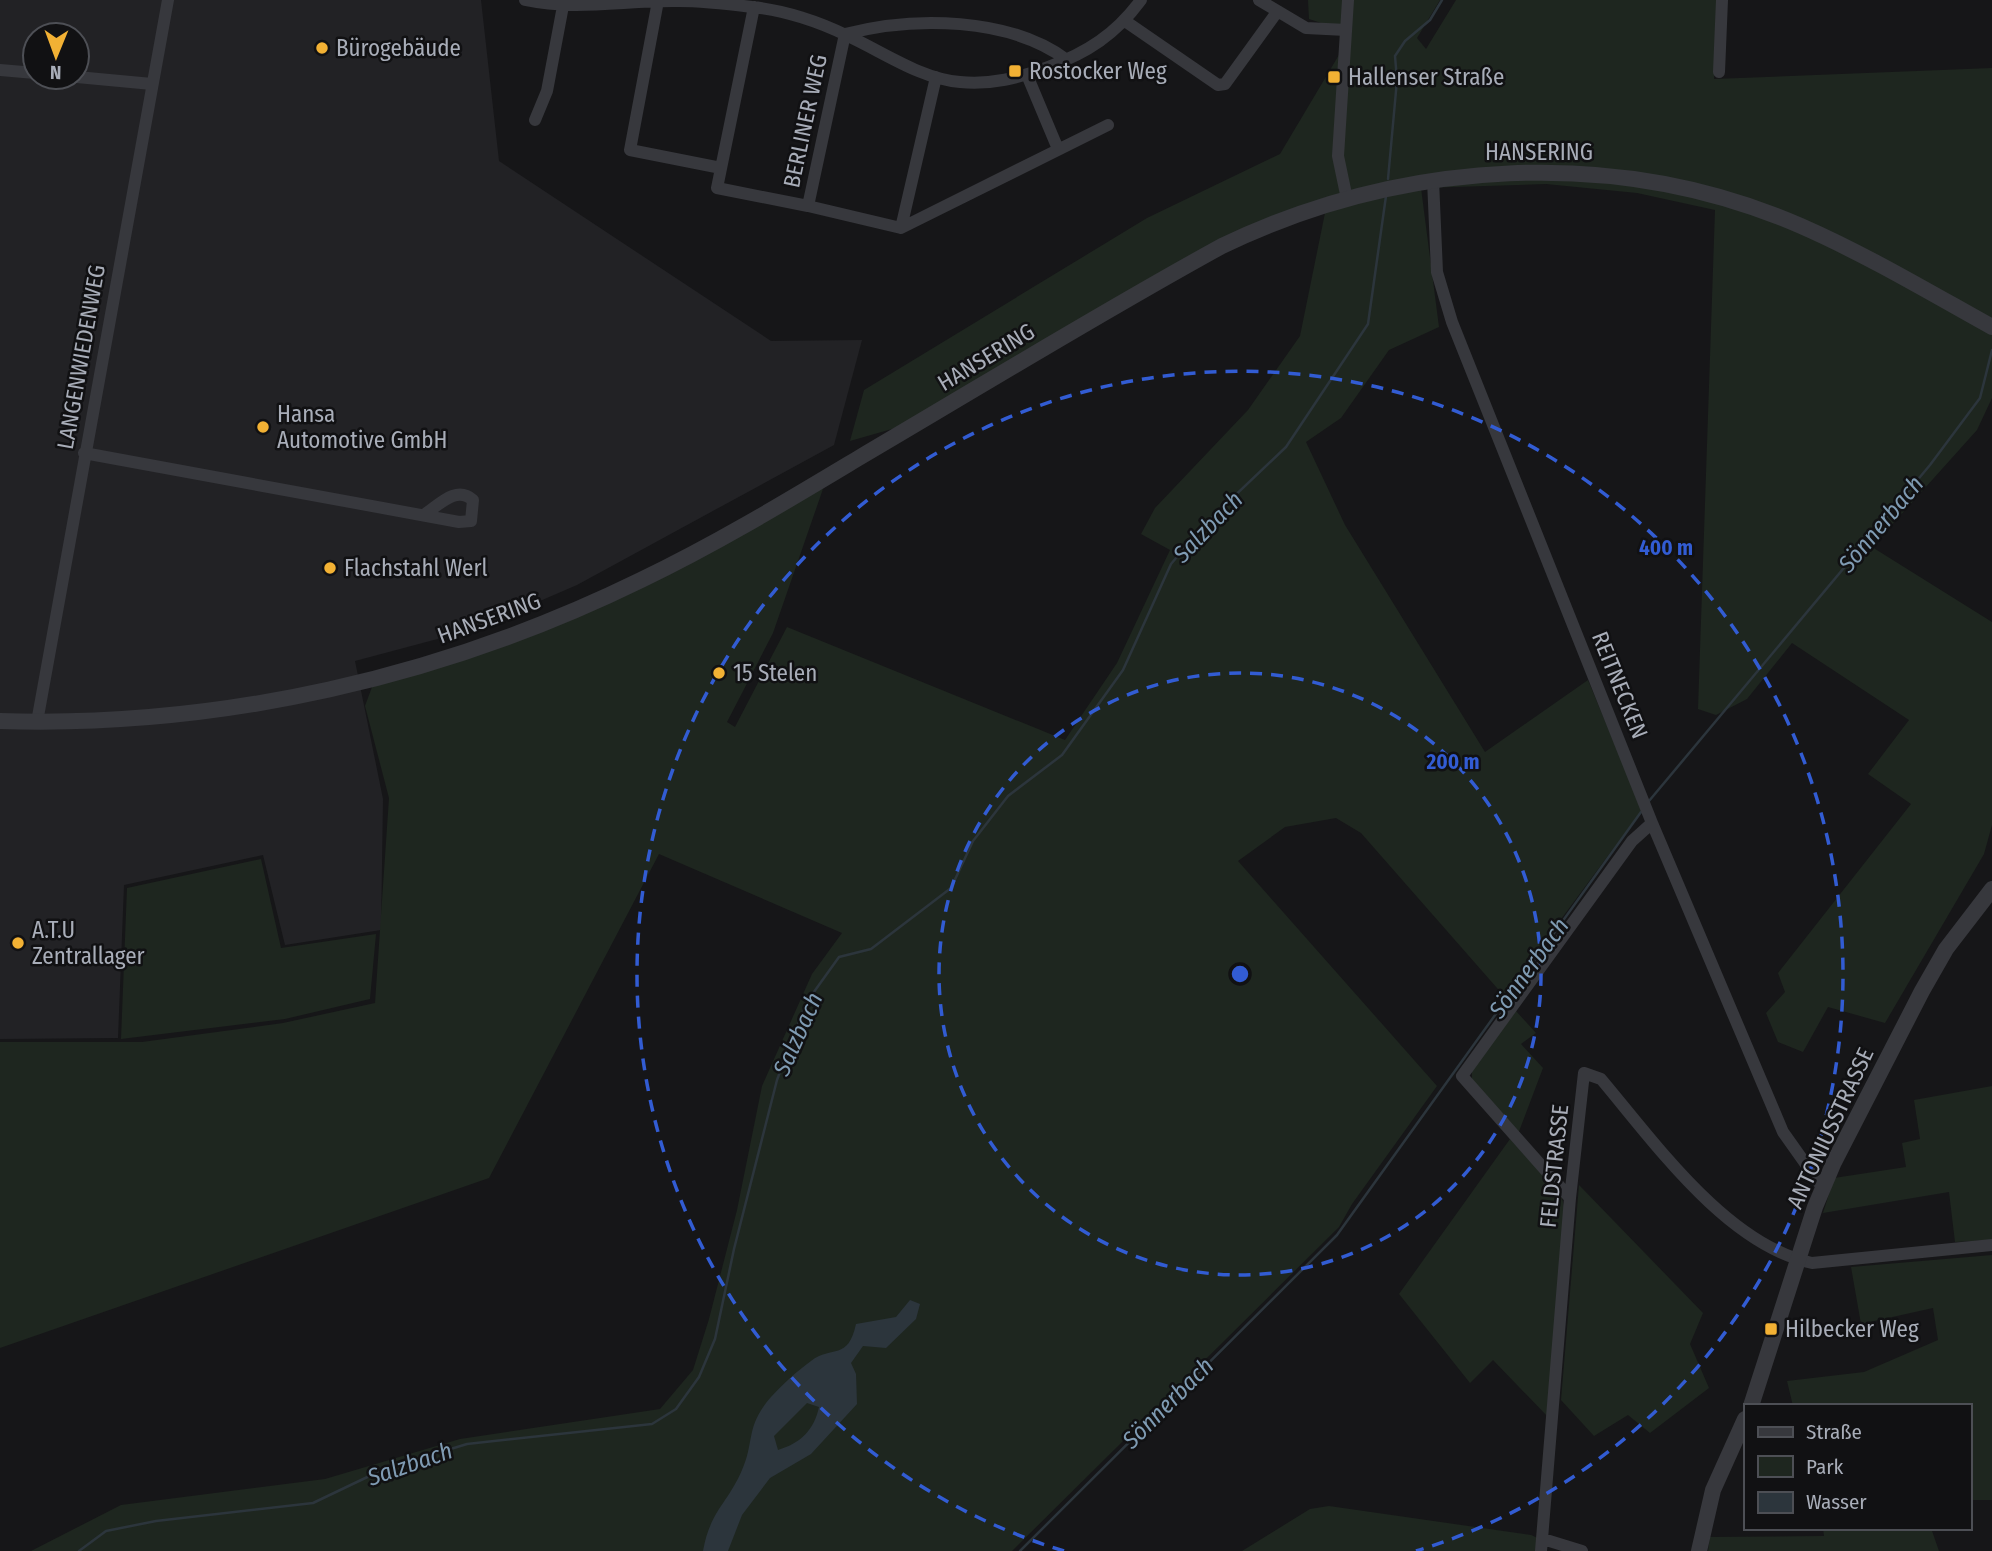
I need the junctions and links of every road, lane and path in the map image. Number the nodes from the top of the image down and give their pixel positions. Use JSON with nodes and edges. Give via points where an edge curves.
{"nodes":[{"id":1,"x":168,"y":0,"type":"edge"},
{"id":2,"x":525,"y":0,"type":"edge"},
{"id":3,"x":1141,"y":0,"type":"edge"},
{"id":4,"x":1259,"y":0,"type":"edge"},
{"id":5,"x":1348,"y":0,"type":"edge"},
{"id":6,"x":1722,"y":0,"type":"edge"},
{"id":7,"x":658,"y":1,"type":"edge"},
{"id":8,"x":563,"y":6,"type":"junction"},
{"id":9,"x":754,"y":7,"type":"junction"},
{"id":10,"x":1277,"y":12,"type":"junction"},
{"id":11,"x":1125,"y":21,"type":"junction"},
{"id":12,"x":1346,"y":30,"type":"junction"},
{"id":13,"x":845,"y":34,"type":"junction"},
{"id":14,"x":1067,"y":60,"type":"junction"},
{"id":15,"x":0,"y":70,"type":"edge"},
{"id":16,"x":21,"y":72,"type":"edge"},
{"id":17,"x":1719,"y":72,"type":"dead end"},
{"id":18,"x":1027,"y":75,"type":"junction"},
{"id":19,"x":936,"y":77,"type":"junction"},
{"id":20,"x":91,"y":78,"type":"edge"},
{"id":21,"x":152,"y":84,"type":"junction"},
{"id":22,"x":535,"y":120,"type":"dead end"},
{"id":23,"x":1108,"y":125,"type":"dead end"},
{"id":24,"x":1058,"y":149,"type":"junction"},
{"id":25,"x":721,"y":168,"type":"junction"},
{"id":26,"x":1433,"y":180,"type":"junction"},
{"id":27,"x":1347,"y":199,"type":"junction"},
{"id":28,"x":808,"y":206,"type":"junction"},
{"id":29,"x":901,"y":228,"type":"junction"},
{"id":30,"x":1992,"y":327,"type":"edge"},
{"id":31,"x":84,"y":453,"type":"junction"},
{"id":32,"x":424,"y":515,"type":"dead end"},
{"id":33,"x":0,"y":721,"type":"edge"},
{"id":34,"x":37,"y":722,"type":"junction"},
{"id":35,"x":1648,"y":812,"type":"junction"},
{"id":36,"x":1992,"y":889,"type":"edge"},
{"id":37,"x":1822,"y":1187,"type":"junction"},
{"id":38,"x":1570,"y":1198,"type":"junction"},
{"id":39,"x":1992,"y":1245,"type":"edge"},
{"id":40,"x":1798,"y":1260,"type":"junction"},
{"id":41,"x":1752,"y":1404,"type":"edge"},
{"id":42,"x":1744,"y":1421,"type":"edge"},
{"id":43,"x":1542,"y":1545,"type":"edge"},
{"id":44,"x":1582,"y":1551,"type":"edge"},
{"id":45,"x":1699,"y":1551,"type":"edge"}],
"edges":[{"from":1,"to":21,"type":"street","name":"LANGENWIEDENWEG"},
{"from":2,"to":8,"type":"street"},
{"from":3,"to":11,"type":"street"},
{"from":4,"to":10,"type":"street"},
{"from":5,"to":12,"type":"street"},
{"from":6,"to":17,"type":"street"},
{"from":7,"to":8,"type":"street"},
{"from":7,"to":9,"type":"street"},
{"from":7,"to":25,"type":"street","via":[[630,149]]},
{"from":8,"to":22,"type":"street","via":[[547,91]]},
{"from":9,"to":13,"type":"street"},
{"from":9,"to":25,"type":"street"},
{"from":10,"to":11,"type":"street","via":[[1225,85],[1218,85]]},
{"from":10,"to":12,"type":"street","via":[[1306,28]]},
{"from":11,"to":14,"type":"street","via":[[1101,42]]},
{"from":12,"to":27,"type":"street","via":[[1338,156]]},
{"from":13,"to":14,"type":"street","via":[[901,26],[968,25],[1007,31],[1038,42]]},
{"from":13,"to":19,"type":"street"},
{"from":13,"to":28,"type":"street","name":"BERLINER WEG"},
{"from":14,"to":18,"type":"street"},
{"from":15,"to":16,"type":"street"},
{"from":18,"to":19,"type":"street","via":[[988,83]]},
{"from":18,"to":24,"type":"street"},
{"from":19,"to":29,"type":"street"},
{"from":20,"to":21,"type":"street"},
{"from":21,"to":31,"type":"street","name":"LANGENWIEDENWEG"},
{"from":23,"to":24,"type":"street"},
{"from":24,"to":29,"type":"street"},
{"from":25,"to":28,"type":"street","via":[[717,188]]},
{"from":26,"to":27,"type":"street","name":"HANSERING"},
{"from":26,"to":30,"type":"street","name":"HANSERING","via":[[1482,174],[1584,173],[1712,195],[1800,225]]},
{"from":26,"to":35,"type":"street","name":"REITNECKEN","via":[[1437,272],[1452,322]]},
{"from":27,"to":34,"type":"street","name":"HANSERING","via":[[1222,246],[740,528],[641,581],[537,625],[434,662],[316,692],[183,714]]},
{"from":28,"to":29,"type":"street","name":"BERLINER WEG"},
{"from":31,"to":32,"type":"street"},
{"from":31,"to":34,"type":"street","name":"LANGENWIEDENWEG"},
{"from":33,"to":34,"type":"street","name":"HANSERING"},
{"from":35,"to":37,"type":"street","name":"REITNECKEN","via":[[1783,1132]]},
{"from":35,"to":38,"type":"street","via":[[1632,841],[1462,1076]]},
{"from":36,"to":37,"type":"street","name":"ANTONIUSSTRASSE","via":[[1946,949],[1922,991]]},
{"from":37,"to":40,"type":"street","name":"ANTONIUSSTRASSE"},
{"from":38,"to":40,"type":"street","name":"FELDSTRASSE","via":[[1584,1073],[1601,1079],[1709,1202],[1740,1228]]},
{"from":38,"to":43,"type":"street","name":"FELDSTRASSE"},
{"from":39,"to":40,"type":"street","via":[[1812,1263]]},
{"from":40,"to":41,"type":"street","name":"ANTONIUSSTRASSE"},
{"from":42,"to":45,"type":"street","via":[[1713,1490]]},
{"from":43,"to":44,"type":"street"}]}
